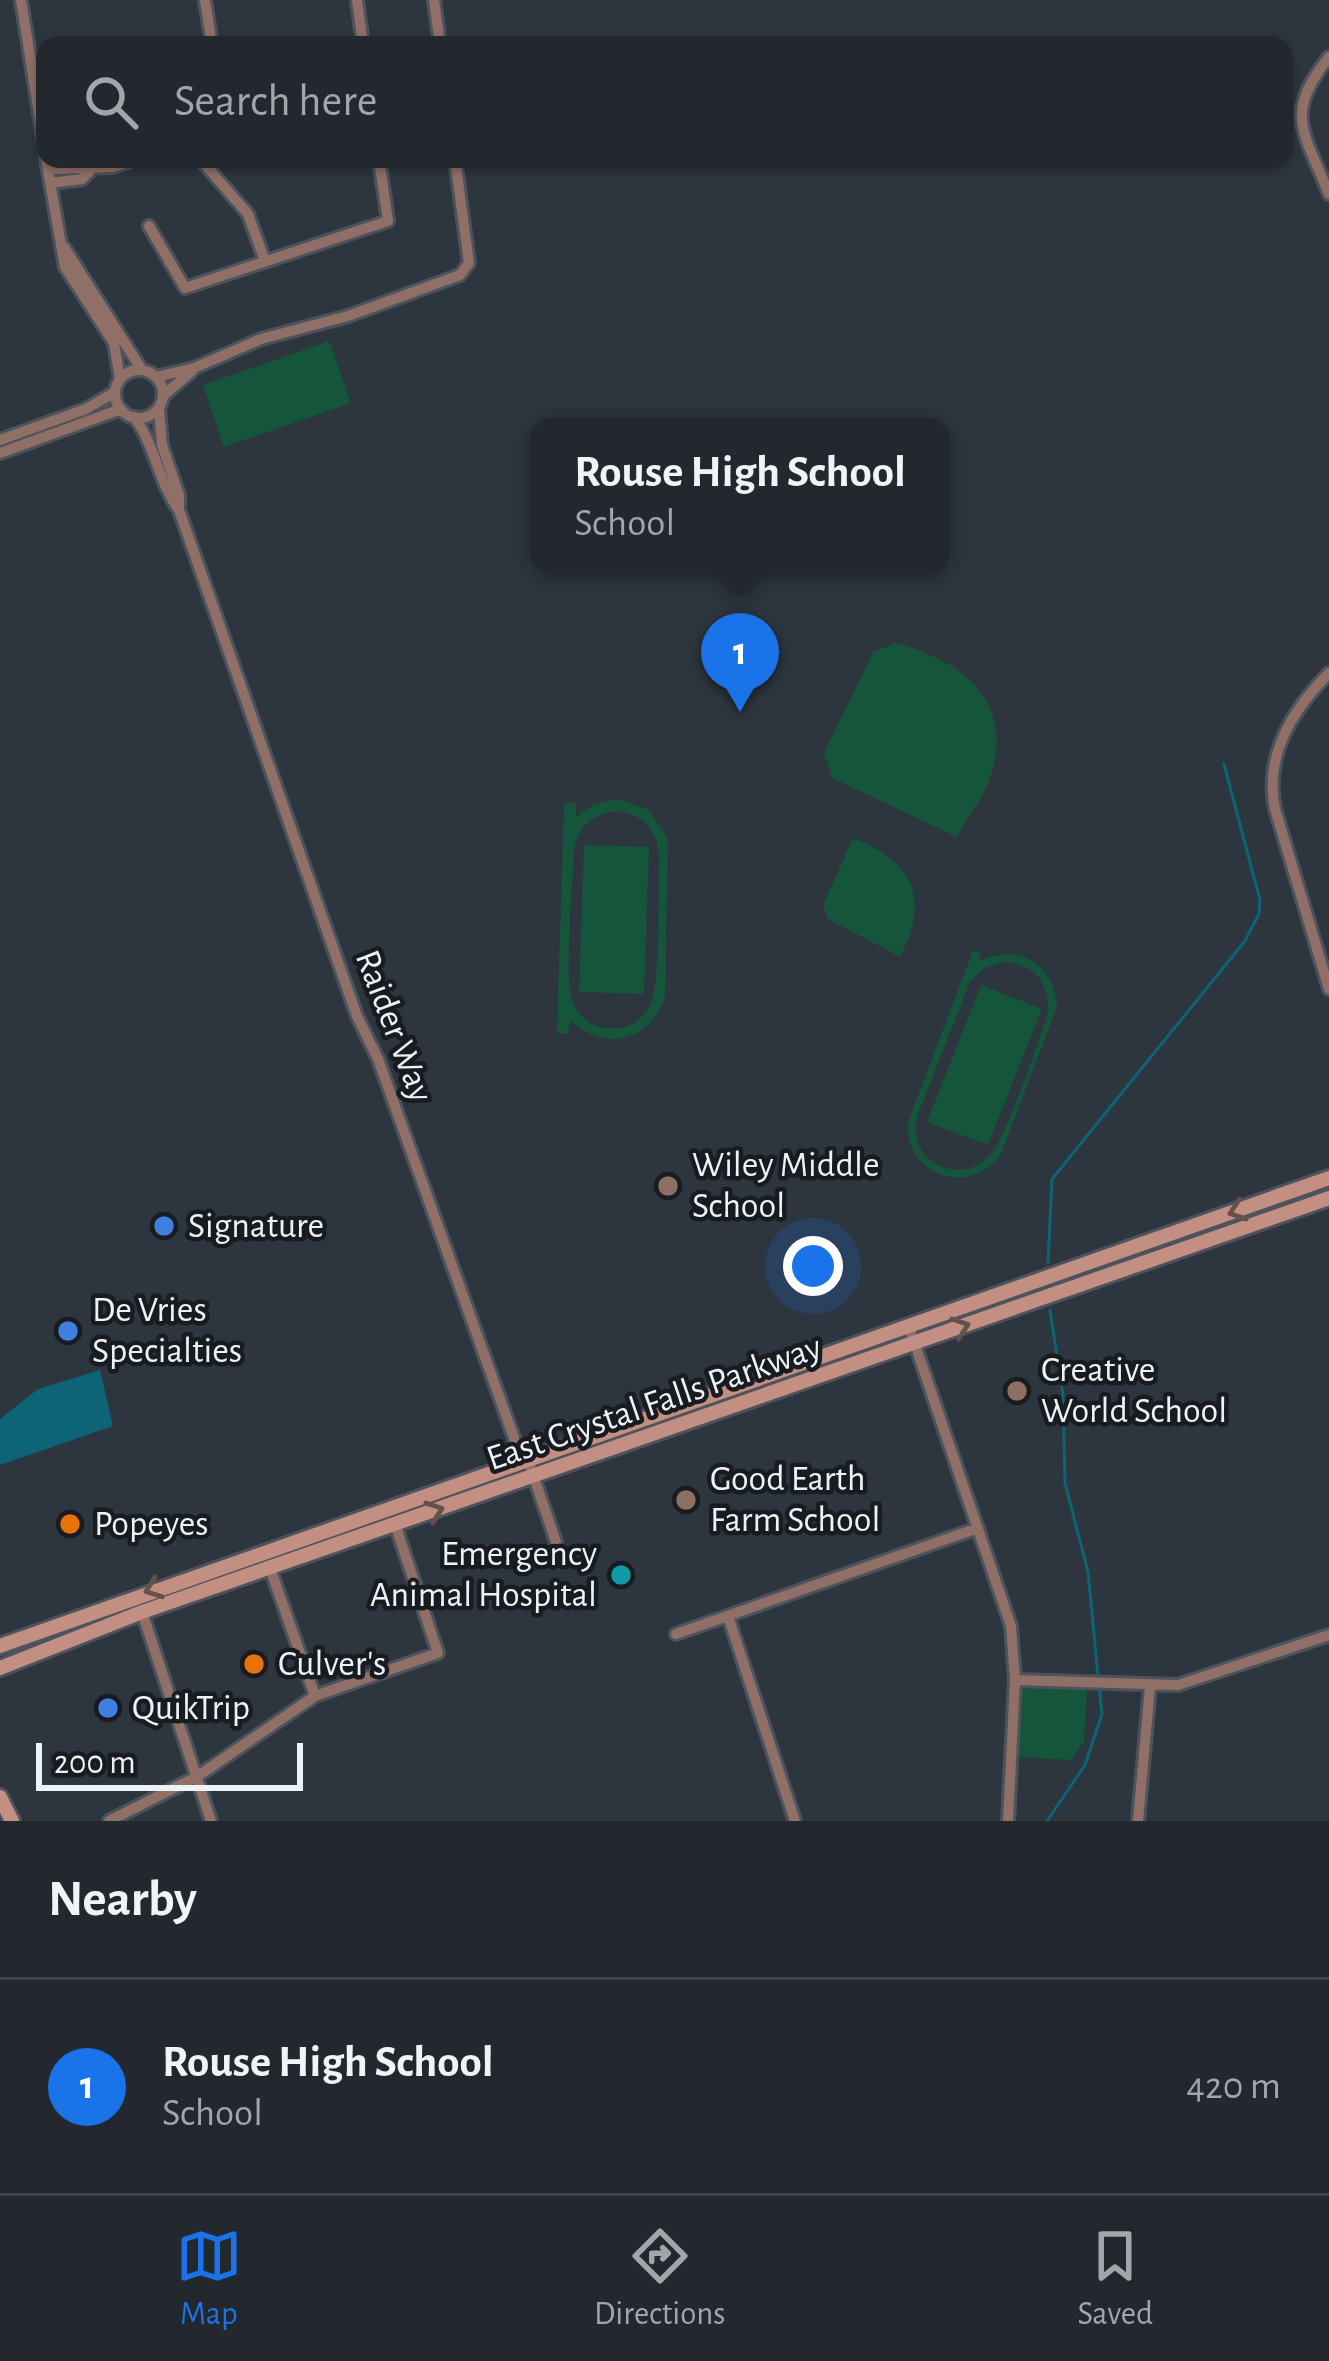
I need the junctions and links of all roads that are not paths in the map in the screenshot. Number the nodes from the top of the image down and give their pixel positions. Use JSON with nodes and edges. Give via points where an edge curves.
{"nodes":[{"id":1,"x":21,"y":0,"type":"edge"},
{"id":2,"x":205,"y":0,"type":"edge"},
{"id":3,"x":356,"y":0,"type":"edge"},
{"id":4,"x":434,"y":0,"type":"edge"},
{"id":5,"x":211,"y":36,"type":"edge"},
{"id":6,"x":362,"y":36,"type":"edge"},
{"id":7,"x":439,"y":36,"type":"edge"},
{"id":8,"x":1329,"y":57,"type":"edge"},
{"id":9,"x":36,"y":95,"type":"edge"},
{"id":10,"x":48,"y":168,"type":"edge"},
{"id":11,"x":86,"y":168,"type":"edge"},
{"id":12,"x":100,"y":168,"type":"edge"},
{"id":13,"x":208,"y":168,"type":"edge"},
{"id":14,"x":380,"y":168,"type":"edge"},
{"id":15,"x":456,"y":168,"type":"edge"},
{"id":16,"x":92,"y":170,"type":"junction"},
{"id":17,"x":50,"y":183,"type":"junction"},
{"id":18,"x":1329,"y":194,"type":"edge"},
{"id":19,"x":149,"y":226,"type":"dead end"},
{"id":20,"x":58,"y":239,"type":"junction"},
{"id":21,"x":265,"y":261,"type":"junction"},
{"id":22,"x":194,"y":368,"type":"junction"},
{"id":23,"x":142,"y":370,"type":"junction"},
{"id":24,"x":156,"y":377,"type":"junction"},
{"id":25,"x":117,"y":385,"type":"junction"},
{"id":26,"x":161,"y":402,"type":"junction"},
{"id":27,"x":121,"y":410,"type":"junction"},
{"id":28,"x":134,"y":417,"type":"junction"},
{"id":29,"x":0,"y":440,"type":"edge"},
{"id":30,"x":0,"y":453,"type":"edge"},
{"id":31,"x":179,"y":510,"type":"junction"},
{"id":32,"x":1329,"y":673,"type":"edge"},
{"id":33,"x":1329,"y":988,"type":"edge"},
{"id":34,"x":1329,"y":1178,"type":"edge"},
{"id":35,"x":1329,"y":1198,"type":"edge"},
{"id":36,"x":1098,"y":1260,"type":"junction"},
{"id":37,"x":1108,"y":1276,"type":"junction"},
{"id":38,"x":909,"y":1327,"type":"junction"},
{"id":39,"x":915,"y":1343,"type":"junction"},
{"id":40,"x":723,"y":1392,"type":"junction"},
{"id":41,"x":729,"y":1409,"type":"junction"},
{"id":42,"x":528,"y":1460,"type":"junction"},
{"id":43,"x":533,"y":1476,"type":"junction"},
{"id":44,"x":390,"y":1508,"type":"junction"},
{"id":45,"x":395,"y":1524,"type":"junction"},
{"id":46,"x":978,"y":1528,"type":"junction"},
{"id":47,"x":263,"y":1551,"type":"junction"},
{"id":48,"x":556,"y":1561,"type":"dead end"},
{"id":49,"x":270,"y":1568,"type":"junction"},
{"id":50,"x":142,"y":1612,"type":"junction"},
{"id":51,"x":728,"y":1616,"type":"junction"},
{"id":52,"x":676,"y":1634,"type":"dead end"},
{"id":53,"x":1329,"y":1635,"type":"edge"},
{"id":54,"x":2,"y":1644,"type":"edge"},
{"id":55,"x":0,"y":1668,"type":"edge"},
{"id":56,"x":1015,"y":1680,"type":"junction"},
{"id":57,"x":1150,"y":1687,"type":"junction"},
{"id":58,"x":315,"y":1696,"type":"junction"},
{"id":59,"x":199,"y":1776,"type":"junction"},
{"id":60,"x":0,"y":1797,"type":"edge"},
{"id":61,"x":12,"y":1821,"type":"edge"},
{"id":62,"x":109,"y":1821,"type":"edge"},
{"id":63,"x":212,"y":1821,"type":"edge"},
{"id":64,"x":795,"y":1821,"type":"edge"},
{"id":65,"x":1007,"y":1821,"type":"edge"},
{"id":66,"x":1138,"y":1821,"type":"edge"}],
"edges":[{"from":1,"to":9,"type":"street"},
{"from":2,"to":5,"type":"street"},
{"from":3,"to":6,"type":"street"},
{"from":4,"to":7,"type":"street"},
{"from":8,"to":18,"type":"street","via":[[1306,86],[1300,115]]},
{"from":10,"to":17,"type":"street"},
{"from":11,"to":16,"type":"street"},
{"from":12,"to":16,"type":"street"},
{"from":13,"to":21,"type":"street","via":[[248,214]]},
{"from":14,"to":21,"type":"street","via":[[388,221]]},
{"from":15,"to":22,"type":"street","via":[[467,270]]},
{"from":16,"to":17,"type":"street"},
{"from":17,"to":20,"type":"street"},
{"from":19,"to":21,"type":"street","via":[[185,288]]},
{"from":20,"to":23,"type":"street"},
{"from":20,"to":25,"type":"street","via":[[65,267],[113,343]]},
{"from":22,"to":24,"type":"street"},
{"from":22,"to":26,"type":"street"},
{"from":23,"to":24,"type":"street"},
{"from":23,"to":25,"type":"street"},
{"from":24,"to":26,"type":"street"},
{"from":25,"to":27,"type":"street"},
{"from":25,"to":29,"type":"street","via":[[86,409]]},
{"from":26,"to":28,"type":"street","via":[[150,416]]},
{"from":26,"to":31,"type":"street","name":"Raider Way","via":[[162,445]]},
{"from":27,"to":28,"type":"street"},
{"from":27,"to":30,"type":"street"},
{"from":28,"to":31,"type":"street","name":"Raider Way"},
{"from":31,"to":42,"type":"street","name":"Raider Way","via":[[350,997]]},
{"from":32,"to":33,"type":"street","via":[[1292,718],[1271,780]]},
{"from":34,"to":36,"type":"main road","name":"East Crystal Falls Parkway","one_way":true},
{"from":35,"to":37,"type":"main road","name":"East Crystal Falls Parkway"},
{"from":36,"to":37,"type":"main road"},
{"from":36,"to":38,"type":"main road","name":"East Crystal Falls Parkway"},
{"from":39,"to":37,"type":"main road","name":"East Crystal Falls Parkway","one_way":true},
{"from":38,"to":39,"type":"street"},
{"from":38,"to":40,"type":"main road","name":"East Crystal Falls Parkway"},
{"from":39,"to":41,"type":"main road","name":"East Crystal Falls Parkway"},
{"from":39,"to":46,"type":"street"},
{"from":40,"to":41,"type":"main road"},
{"from":40,"to":42,"type":"main road","name":"East Crystal Falls Parkway"},
{"from":41,"to":43,"type":"main road","name":"East Crystal Falls Parkway"},
{"from":42,"to":43,"type":"street","name":"Raider Way"},
{"from":42,"to":44,"type":"main road","name":"East Crystal Falls Parkway"},
{"from":45,"to":43,"type":"main road","name":"East Crystal Falls Parkway","one_way":true},
{"from":43,"to":48,"type":"street","name":"Raider Way"},
{"from":44,"to":45,"type":"main road"},
{"from":44,"to":47,"type":"main road","name":"East Crystal Falls Parkway"},
{"from":45,"to":49,"type":"main road","name":"East Crystal Falls Parkway"},
{"from":45,"to":58,"type":"street","via":[[438,1653]]},
{"from":46,"to":51,"type":"street"},
{"from":46,"to":56,"type":"street","via":[[1011,1626]]},
{"from":47,"to":49,"type":"main road"},
{"from":47,"to":54,"type":"main road","name":"East Crystal Falls Parkway","one_way":true},
{"from":49,"to":50,"type":"main road","name":"East Crystal Falls Parkway"},
{"from":49,"to":58,"type":"street"},
{"from":50,"to":55,"type":"main road","name":"East Crystal Falls Parkway"},
{"from":50,"to":59,"type":"street"},
{"from":51,"to":52,"type":"street"},
{"from":51,"to":64,"type":"street"},
{"from":53,"to":57,"type":"street"},
{"from":56,"to":57,"type":"street"},
{"from":56,"to":65,"type":"street"},
{"from":57,"to":66,"type":"street"},
{"from":58,"to":59,"type":"street"},
{"from":59,"to":62,"type":"street"},
{"from":59,"to":63,"type":"street"},
{"from":60,"to":61,"type":"main road"}]}
